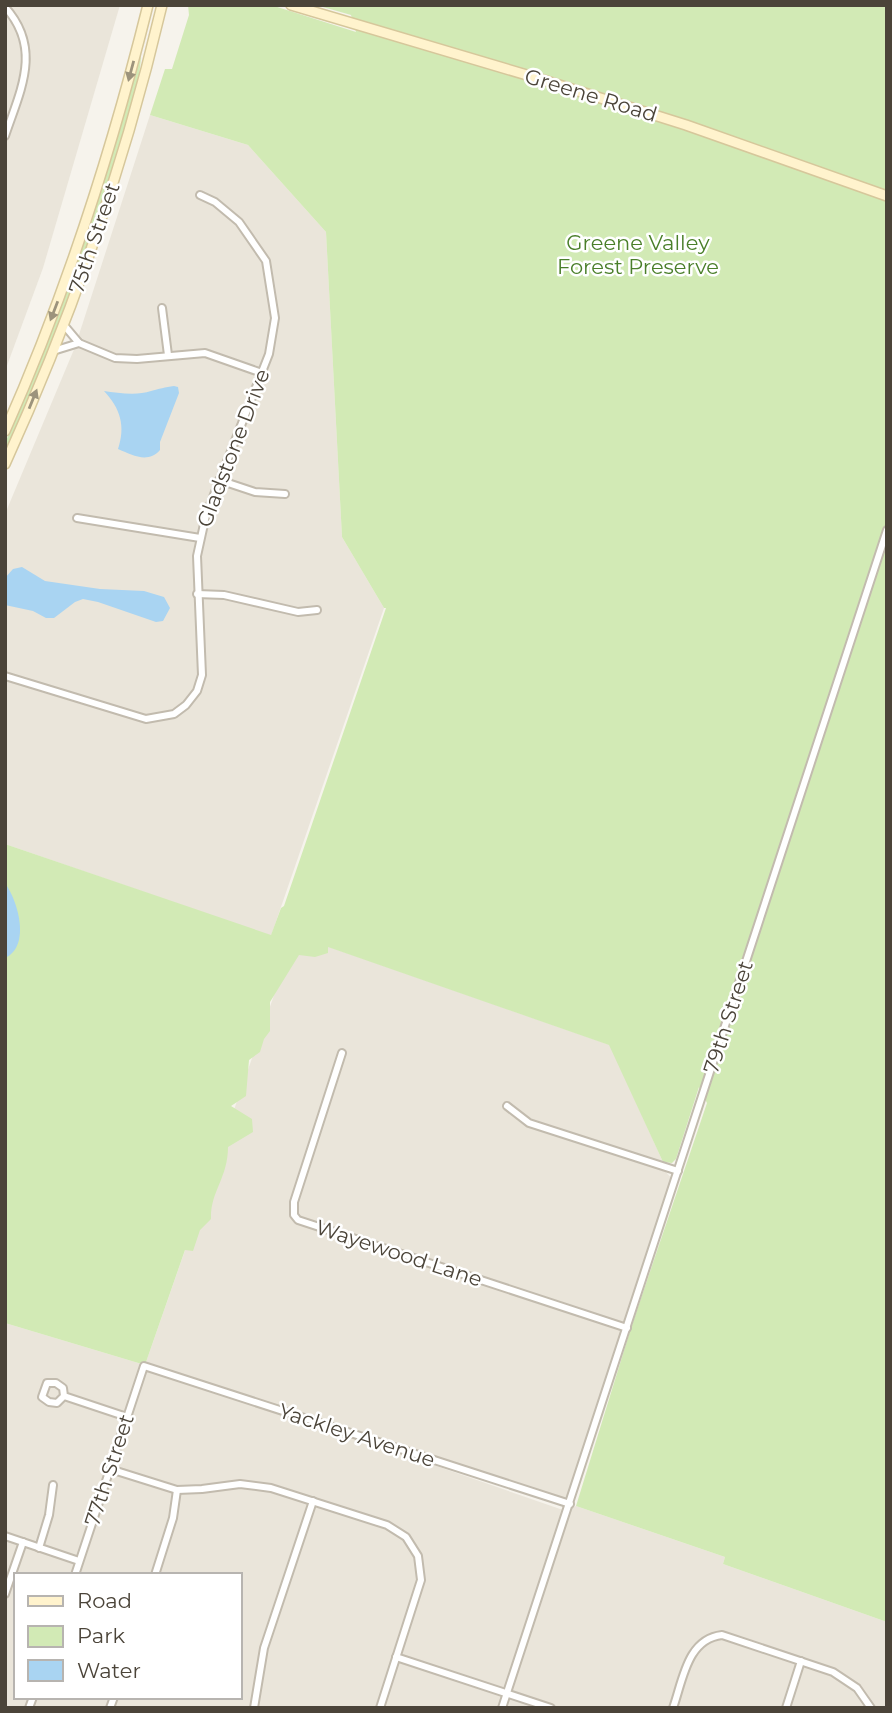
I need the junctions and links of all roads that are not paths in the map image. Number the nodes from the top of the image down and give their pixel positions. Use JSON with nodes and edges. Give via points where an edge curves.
{"nodes":[{"id":1,"x":148,"y":5,"type":"edge"},
{"id":2,"x":162,"y":5,"type":"edge"},
{"id":3,"x":291,"y":5,"type":"edge"},
{"id":4,"x":5,"y":8,"type":"edge"},
{"id":5,"x":5,"y":136,"type":"edge"},
{"id":6,"x":200,"y":195,"type":"dead end"},
{"id":7,"x":887,"y":196,"type":"edge"},
{"id":8,"x":162,"y":308,"type":"dead end"},
{"id":9,"x":63,"y":324,"type":"junction"},
{"id":10,"x":79,"y":343,"type":"junction"},
{"id":11,"x":53,"y":351,"type":"junction"},
{"id":12,"x":168,"y":355,"type":"junction"},
{"id":13,"x":262,"y":373,"type":"junction"},
{"id":14,"x":5,"y":431,"type":"edge"},
{"id":15,"x":5,"y":464,"type":"edge"},
{"id":16,"x":219,"y":480,"type":"junction"},
{"id":17,"x":285,"y":495,"type":"dead end"},
{"id":18,"x":77,"y":518,"type":"dead end"},
{"id":19,"x":887,"y":530,"type":"edge"},
{"id":20,"x":200,"y":538,"type":"junction"},
{"id":21,"x":197,"y":594,"type":"junction"},
{"id":22,"x":317,"y":610,"type":"dead end"},
{"id":23,"x":5,"y":676,"type":"edge"},
{"id":24,"x":342,"y":1053,"type":"dead end"},
{"id":25,"x":507,"y":1107,"type":"dead end"},
{"id":26,"x":678,"y":1171,"type":"junction"},
{"id":27,"x":627,"y":1328,"type":"junction"},
{"id":28,"x":144,"y":1366,"type":"joint"},
{"id":29,"x":64,"y":1396,"type":"dead end"},
{"id":30,"x":127,"y":1417,"type":"junction"},
{"id":31,"x":110,"y":1469,"type":"junction"},
{"id":32,"x":53,"y":1485,"type":"dead end"},
{"id":33,"x":177,"y":1490,"type":"junction"},
{"id":34,"x":313,"y":1501,"type":"junction"},
{"id":35,"x":570,"y":1504,"type":"junction"},
{"id":36,"x":5,"y":1536,"type":"edge"},
{"id":37,"x":23,"y":1542,"type":"junction"},
{"id":38,"x":39,"y":1548,"type":"junction"},
{"id":39,"x":79,"y":1561,"type":"junction"},
{"id":40,"x":76,"y":1573,"type":"edge"},
{"id":41,"x":156,"y":1573,"type":"edge"},
{"id":42,"x":5,"y":1594,"type":"edge"},
{"id":43,"x":396,"y":1657,"type":"junction"},
{"id":44,"x":801,"y":1661,"type":"junction"},
{"id":45,"x":507,"y":1693,"type":"junction"},
{"id":46,"x":254,"y":1708,"type":"edge"},
{"id":47,"x":380,"y":1708,"type":"edge"},
{"id":48,"x":502,"y":1708,"type":"edge"},
{"id":49,"x":551,"y":1708,"type":"edge"},
{"id":50,"x":673,"y":1708,"type":"edge"},
{"id":51,"x":786,"y":1708,"type":"edge"},
{"id":52,"x":871,"y":1708,"type":"edge"}],
"edges":[{"from":1,"to":14,"type":"main road","name":"75th Street","one_way":true,"via":[[87,218]]},
{"from":2,"to":9,"type":"main road","name":"75th Street","via":[[122,153]]},
{"from":3,"to":7,"type":"main road","name":"Greene Road","via":[[674,121]]},
{"from":4,"to":5,"type":"street","via":[[22,34],[27,57]]},
{"from":6,"to":13,"type":"street","name":"Gladstone Drive","via":[[233,216],[266,261],[275,318],[272,346]]},
{"from":8,"to":12,"type":"street"},
{"from":9,"to":10,"type":"street"},
{"from":9,"to":11,"type":"main road","name":"75th Street"},
{"from":10,"to":11,"type":"street"},
{"from":10,"to":12,"type":"street","via":[[115,358]]},
{"from":15,"to":11,"type":"main road","name":"75th Street","one_way":true},
{"from":12,"to":13,"type":"street","via":[[205,353]]},
{"from":13,"to":16,"type":"street","name":"Gladstone Drive"},
{"from":16,"to":17,"type":"street","via":[[255,492]]},
{"from":16,"to":20,"type":"street","name":"Gladstone Drive"},
{"from":18,"to":20,"type":"street"},
{"from":19,"to":26,"type":"street","name":"79th Street"},
{"from":20,"to":21,"type":"street","name":"Gladstone Drive"},
{"from":21,"to":22,"type":"street","via":[[231,596],[298,611]]},
{"from":21,"to":23,"type":"street","name":"Gladstone Drive","via":[[202,675],[193,697],[174,714],[146,719]]},
{"from":24,"to":27,"type":"street","name":"Wayewood Lane","via":[[295,1202],[293,1215],[298,1220]]},
{"from":25,"to":26,"type":"street","via":[[529,1123]]},
{"from":26,"to":27,"type":"street","name":"79th Street"},
{"from":27,"to":35,"type":"street","name":"79th Street"},
{"from":28,"to":30,"type":"street","name":"77th Street"},
{"from":28,"to":35,"type":"street","name":"Yackley Avenue"},
{"from":29,"to":30,"type":"street"},
{"from":30,"to":31,"type":"street","name":"77th Street"},
{"from":31,"to":33,"type":"street"},
{"from":31,"to":39,"type":"street","name":"77th Street"},
{"from":32,"to":38,"type":"street"},
{"from":33,"to":34,"type":"street","via":[[249,1484]]},
{"from":33,"to":41,"type":"street"},
{"from":34,"to":43,"type":"street","via":[[401,1532],[418,1556],[421,1573]]},
{"from":34,"to":46,"type":"street","via":[[264,1648]]},
{"from":35,"to":45,"type":"street","name":"79th Street"},
{"from":36,"to":37,"type":"street"},
{"from":37,"to":38,"type":"street"},
{"from":37,"to":42,"type":"street"},
{"from":38,"to":39,"type":"street"},
{"from":39,"to":40,"type":"street","name":"77th Street"},
{"from":43,"to":45,"type":"street"},
{"from":43,"to":47,"type":"street"},
{"from":44,"to":50,"type":"street","via":[[730,1636],[709,1638],[692,1654]]},
{"from":44,"to":51,"type":"street"},
{"from":44,"to":52,"type":"street","via":[[849,1681]]},
{"from":45,"to":48,"type":"street","name":"79th Street"},
{"from":45,"to":49,"type":"street"}]}
